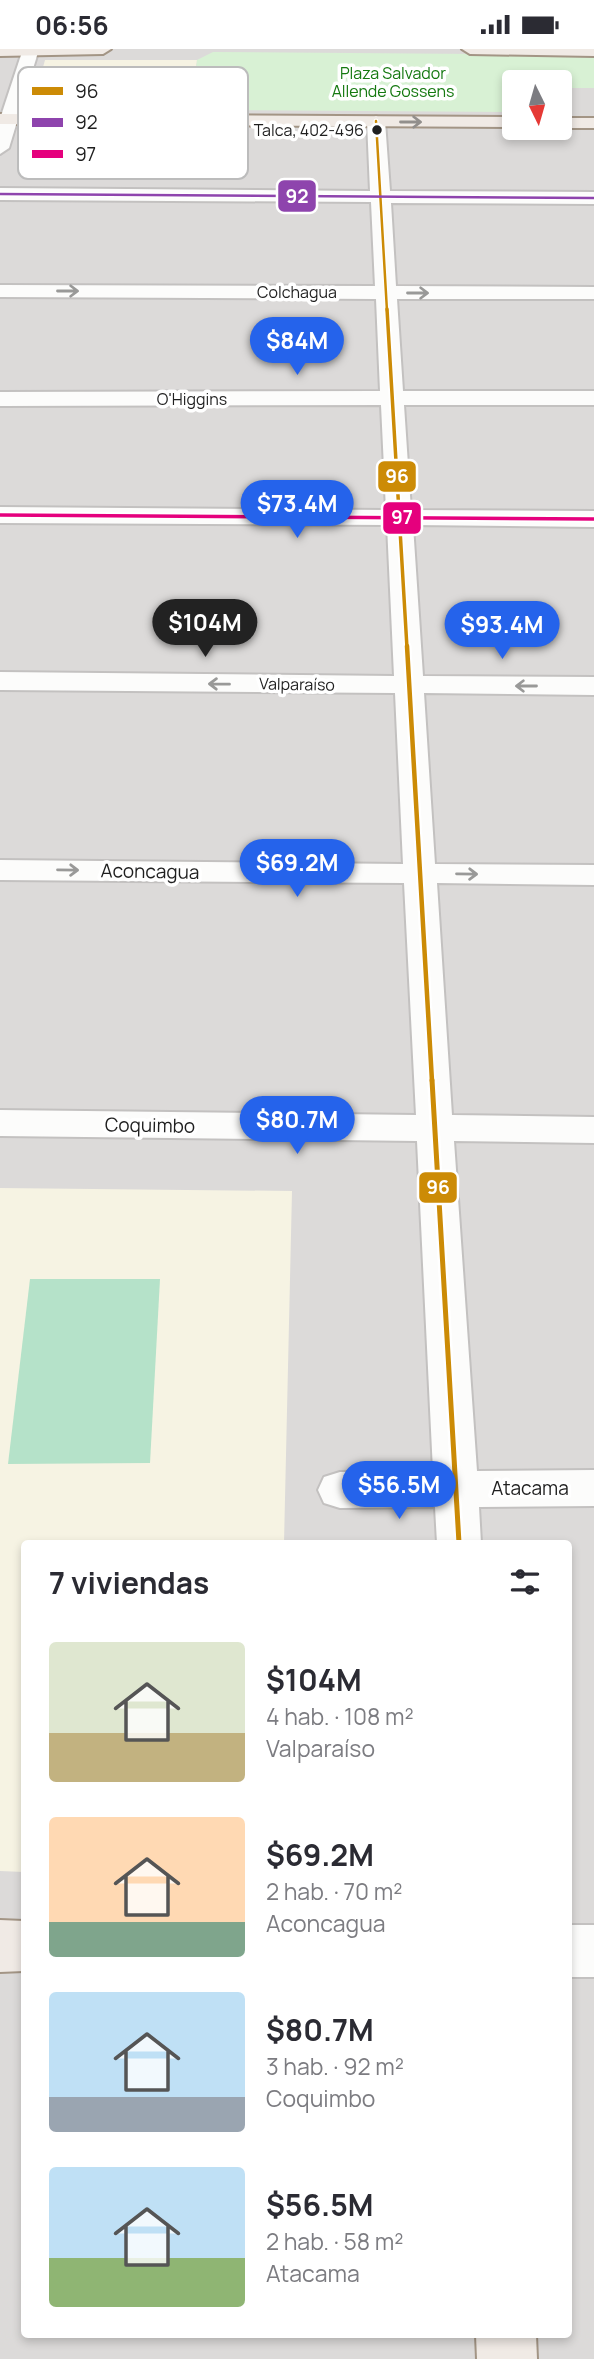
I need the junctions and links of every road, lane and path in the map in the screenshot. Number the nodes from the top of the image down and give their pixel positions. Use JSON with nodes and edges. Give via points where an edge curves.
{"nodes":[{"id":1,"x":103,"y":49,"type":"edge"},
{"id":2,"x":470,"y":49,"type":"edge"},
{"id":3,"x":31,"y":50,"type":"edge"},
{"id":4,"x":0,"y":51,"type":"edge"},
{"id":5,"x":594,"y":51,"type":"edge"},
{"id":6,"x":25,"y":67,"type":"edge"},
{"id":7,"x":18,"y":84,"type":"edge"},
{"id":8,"x":5,"y":119,"type":"edge"},
{"id":9,"x":248,"y":120,"type":"edge"},
{"id":10,"x":376,"y":121,"type":"junction"},
{"id":11,"x":502,"y":122,"type":"edge"},
{"id":12,"x":572,"y":123,"type":"edge"},
{"id":13,"x":594,"y":123,"type":"edge"},
{"id":14,"x":0,"y":149,"type":"edge"},
{"id":15,"x":0,"y":194,"type":"edge"},
{"id":16,"x":381,"y":197,"type":"junction"},
{"id":17,"x":594,"y":198,"type":"edge"},
{"id":18,"x":0,"y":291,"type":"edge"},
{"id":19,"x":386,"y":293,"type":"junction"},
{"id":20,"x":594,"y":293,"type":"edge"},
{"id":21,"x":594,"y":398,"type":"edge"},
{"id":22,"x":0,"y":399,"type":"edge"},
{"id":23,"x":392,"y":399,"type":"junction"},
{"id":24,"x":0,"y":515,"type":"edge"},
{"id":25,"x":400,"y":517,"type":"junction"},
{"id":26,"x":594,"y":519,"type":"edge"},
{"id":27,"x":0,"y":681,"type":"edge"},
{"id":28,"x":409,"y":685,"type":"junction"},
{"id":29,"x":594,"y":686,"type":"edge"},
{"id":30,"x":0,"y":870,"type":"edge"},
{"id":31,"x":420,"y":874,"type":"junction"},
{"id":32,"x":594,"y":875,"type":"edge"},
{"id":33,"x":0,"y":1123,"type":"edge"},
{"id":34,"x":435,"y":1128,"type":"junction"},
{"id":35,"x":594,"y":1130,"type":"edge"},
{"id":36,"x":456,"y":1488,"type":"junction"},
{"id":37,"x":594,"y":1488,"type":"edge"},
{"id":38,"x":340,"y":1490,"type":"dead end"},
{"id":39,"x":459,"y":1540,"type":"edge"},
{"id":40,"x":0,"y":1946,"type":"edge"},
{"id":41,"x":21,"y":1946,"type":"edge"},
{"id":42,"x":572,"y":1951,"type":"edge"},
{"id":43,"x":594,"y":1951,"type":"edge"},
{"id":44,"x":506,"y":2338,"type":"edge"},
{"id":45,"x":508,"y":2359,"type":"edge"}],
"edges":[{"from":1,"to":3,"type":"main road"},
{"from":2,"to":5,"type":"main road"},
{"from":3,"to":4,"type":"main road"},
{"from":3,"to":6,"type":"street"},
{"from":7,"to":8,"type":"street"},
{"from":8,"to":14,"type":"street"},
{"from":9,"to":10,"type":"main road"},
{"from":10,"to":11,"type":"main road","one_way":true},
{"from":10,"to":16,"type":"street"},
{"from":12,"to":13,"type":"main road"},
{"from":15,"to":16,"type":"street"},
{"from":16,"to":17,"type":"street"},
{"from":16,"to":19,"type":"street"},
{"from":18,"to":19,"type":"street","name":"Colchagua","one_way":true},
{"from":19,"to":20,"type":"street","name":"Colchagua","one_way":true},
{"from":19,"to":23,"type":"street"},
{"from":21,"to":23,"type":"street","name":"O'Higgins"},
{"from":22,"to":23,"type":"street","name":"O'Higgins"},
{"from":23,"to":25,"type":"street"},
{"from":24,"to":25,"type":"street"},
{"from":25,"to":26,"type":"street"},
{"from":25,"to":28,"type":"street"},
{"from":28,"to":27,"type":"street","name":"Valparaíso","one_way":true},
{"from":29,"to":28,"type":"street","name":"Valparaíso","one_way":true},
{"from":28,"to":31,"type":"street"},
{"from":30,"to":31,"type":"street","name":"Aconcagua","one_way":true},
{"from":31,"to":32,"type":"street","name":"Aconcagua","one_way":true},
{"from":31,"to":34,"type":"street"},
{"from":33,"to":34,"type":"street","name":"Coquimbo"},
{"from":34,"to":35,"type":"street","name":"Coquimbo"},
{"from":34,"to":36,"type":"street"},
{"from":36,"to":37,"type":"street","name":"Atacama"},
{"from":36,"to":38,"type":"street","name":"Atacama"},
{"from":36,"to":39,"type":"street"},
{"from":40,"to":41,"type":"main road"},
{"from":42,"to":43,"type":"street"},
{"from":44,"to":45,"type":"main road"}]}
